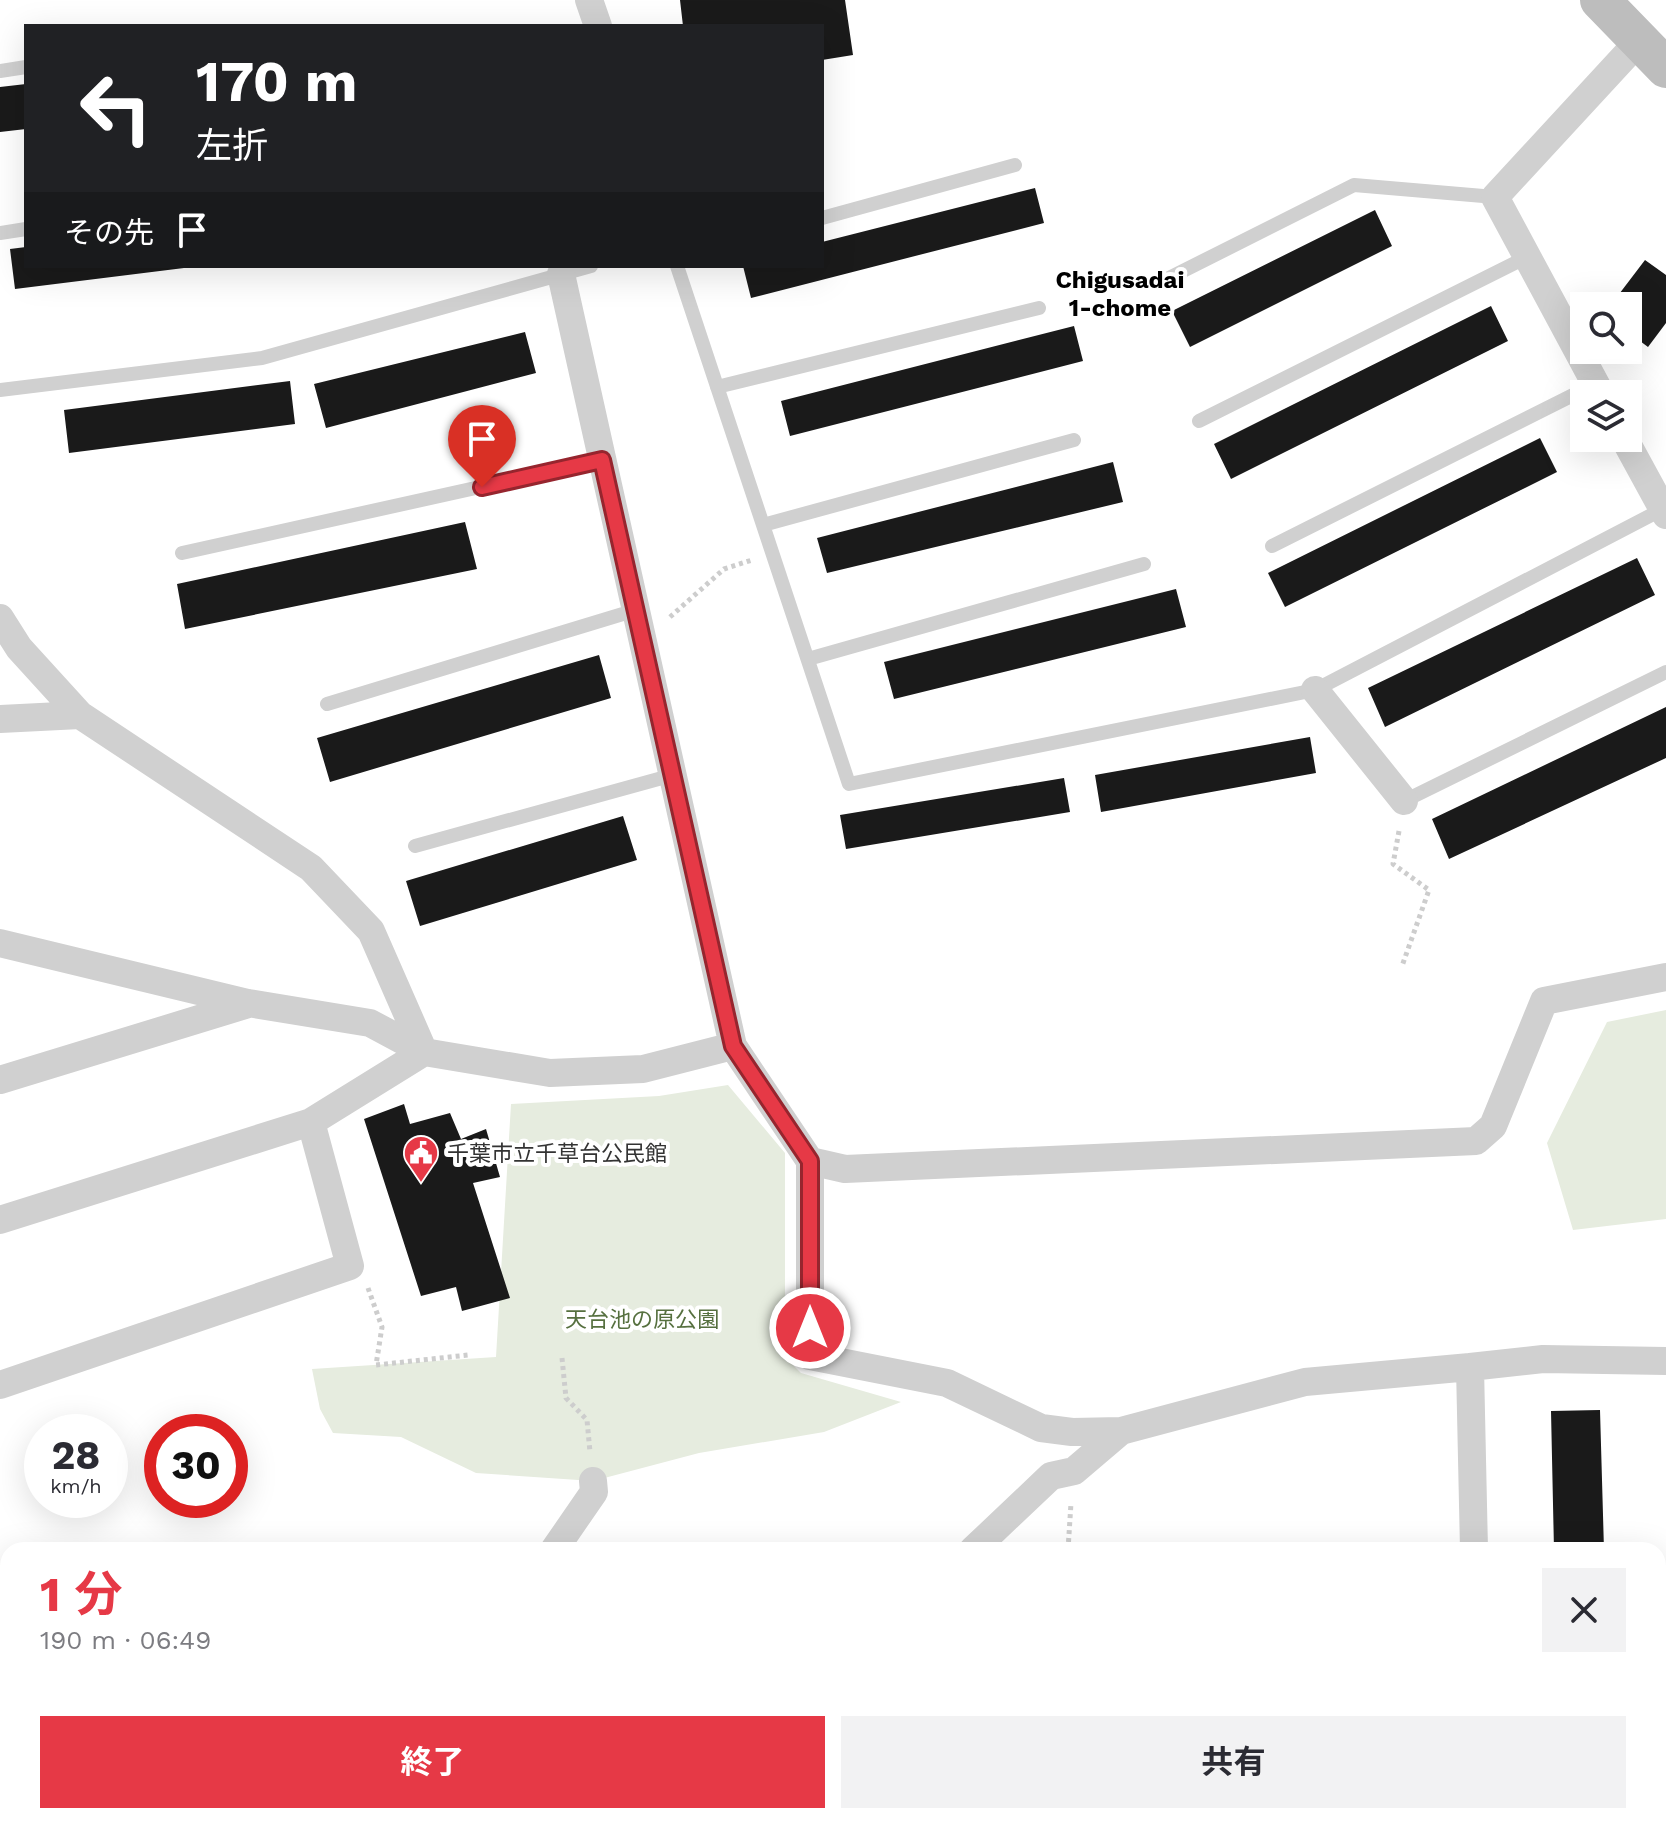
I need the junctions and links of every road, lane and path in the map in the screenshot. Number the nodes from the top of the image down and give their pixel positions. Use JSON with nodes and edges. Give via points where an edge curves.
{"nodes":[{"id":1,"x":589,"y":0,"type":"edge"},
{"id":2,"x":1600,"y":0,"type":"edge"},
{"id":3,"x":597,"y":24,"type":"edge"},
{"id":4,"x":1653,"y":54,"type":"edge"},
{"id":5,"x":24,"y":67,"type":"edge"},
{"id":6,"x":0,"y":71,"type":"edge"},
{"id":7,"x":1015,"y":165,"type":"dead end"},
{"id":8,"x":1495,"y":197,"type":"junction"},
{"id":9,"x":824,"y":217,"type":"edge"},
{"id":10,"x":24,"y":229,"type":"edge"},
{"id":11,"x":0,"y":233,"type":"edge"},
{"id":12,"x":1527,"y":257,"type":"junction"},
{"id":13,"x":584,"y":268,"type":"edge"},
{"id":14,"x":678,"y":268,"type":"edge"},
{"id":15,"x":561,"y":274,"type":"junction"},
{"id":16,"x":1169,"y":278,"type":"dead end"},
{"id":17,"x":1039,"y":308,"type":"dead end"},
{"id":18,"x":1593,"y":380,"type":"edge"},
{"id":19,"x":717,"y":387,"type":"junction"},
{"id":20,"x":0,"y":390,"type":"edge"},
{"id":21,"x":1570,"y":402,"type":"edge"},
{"id":22,"x":1199,"y":421,"type":"dead end"},
{"id":23,"x":1074,"y":440,"type":"dead end"},
{"id":24,"x":1632,"y":452,"type":"edge"},
{"id":25,"x":602,"y":460,"type":"junction"},
{"id":26,"x":1664,"y":512,"type":"edge"},
{"id":27,"x":763,"y":525,"type":"junction"},
{"id":28,"x":1272,"y":546,"type":"dead end"},
{"id":29,"x":182,"y":553,"type":"dead end"},
{"id":30,"x":1144,"y":564,"type":"dead end"},
{"id":31,"x":724,"y":569,"type":"dead end"},
{"id":32,"x":636,"y":610,"type":"junction"},
{"id":33,"x":0,"y":618,"type":"edge"},
{"id":34,"x":669,"y":618,"type":"dead end"},
{"id":35,"x":808,"y":659,"type":"junction"},
{"id":36,"x":1666,"y":672,"type":"edge"},
{"id":37,"x":1315,"y":690,"type":"junction"},
{"id":38,"x":327,"y":704,"type":"dead end"},
{"id":39,"x":80,"y":715,"type":"junction"},
{"id":40,"x":0,"y":719,"type":"edge"},
{"id":41,"x":673,"y":775,"type":"junction"},
{"id":42,"x":1404,"y":801,"type":"junction"},
{"id":43,"x":415,"y":846,"type":"dead end"},
{"id":44,"x":0,"y":943,"type":"edge"},
{"id":45,"x":1402,"y":966,"type":"dead end"},
{"id":46,"x":1666,"y":977,"type":"edge"},
{"id":47,"x":248,"y":1003,"type":"junction"},
{"id":48,"x":733,"y":1046,"type":"junction"},
{"id":49,"x":424,"y":1052,"type":"junction"},
{"id":50,"x":0,"y":1080,"type":"edge"},
{"id":51,"x":311,"y":1122,"type":"junction"},
{"id":52,"x":810,"y":1161,"type":"junction"},
{"id":53,"x":0,"y":1220,"type":"edge"},
{"id":54,"x":366,"y":1283,"type":"dead end"},
{"id":55,"x":468,"y":1355,"type":"dead end"},
{"id":56,"x":562,"y":1358,"type":"dead end"},
{"id":57,"x":1666,"y":1361,"type":"edge"},
{"id":58,"x":1470,"y":1367,"type":"junction"},
{"id":59,"x":0,"y":1385,"type":"edge"},
{"id":60,"x":1121,"y":1431,"type":"junction"},
{"id":61,"x":1074,"y":1471,"type":"junction"},
{"id":62,"x":593,"y":1481,"type":"joint"},
{"id":63,"x":560,"y":1542,"type":"edge"},
{"id":64,"x":981,"y":1542,"type":"edge"},
{"id":65,"x":1069,"y":1542,"type":"edge"},
{"id":66,"x":1474,"y":1542,"type":"edge"}],
"edges":[{"from":1,"to":3,"type":"street"},
{"from":2,"to":4,"type":"street"},
{"from":4,"to":8,"type":"street"},
{"from":5,"to":6,"type":"lane"},
{"from":7,"to":9,"type":"lane"},
{"from":8,"to":12,"type":"street"},
{"from":8,"to":16,"type":"lane","via":[[1354,185]]},
{"from":10,"to":11,"type":"lane"},
{"from":12,"to":18,"type":"street"},
{"from":12,"to":22,"type":"lane"},
{"from":13,"to":15,"type":"lane"},
{"from":14,"to":19,"type":"lane"},
{"from":15,"to":20,"type":"lane","via":[[262,358]]},
{"from":15,"to":25,"type":"street"},
{"from":17,"to":19,"type":"lane"},
{"from":19,"to":27,"type":"lane"},
{"from":21,"to":28,"type":"lane"},
{"from":23,"to":27,"type":"lane"},
{"from":24,"to":26,"type":"street"},
{"from":25,"to":29,"type":"lane"},
{"from":25,"to":32,"type":"street"},
{"from":26,"to":37,"type":"lane"},
{"from":27,"to":35,"type":"lane"},
{"from":30,"to":35,"type":"lane"},
{"from":31,"to":34,"type":"path"},
{"from":32,"to":38,"type":"lane"},
{"from":32,"to":41,"type":"street"},
{"from":33,"to":39,"type":"street","via":[[19,648]]},
{"from":35,"to":37,"type":"lane","via":[[849,784]]},
{"from":36,"to":42,"type":"lane"},
{"from":37,"to":42,"type":"street"},
{"from":39,"to":40,"type":"street"},
{"from":39,"to":49,"type":"street","via":[[311,868],[371,931]]},
{"from":41,"to":43,"type":"lane"},
{"from":41,"to":48,"type":"street"},
{"from":42,"to":45,"type":"path","via":[[1393,864],[1429,890]]},
{"from":44,"to":47,"type":"street"},
{"from":46,"to":52,"type":"street","via":[[1544,1001],[1493,1126],[1476,1141],[845,1169]]},
{"from":47,"to":49,"type":"street","via":[[370,1023]]},
{"from":47,"to":50,"type":"street"},
{"from":48,"to":49,"type":"street","via":[[643,1069],[550,1073]]},
{"from":48,"to":52,"type":"street"},
{"from":49,"to":51,"type":"street"},
{"from":51,"to":53,"type":"street"},
{"from":51,"to":59,"type":"street","via":[[350,1266]]},
{"from":52,"to":60,"type":"street","via":[[810,1356],[947,1383],[1041,1428]]},
{"from":54,"to":55,"type":"path","via":[[382,1327],[376,1365]]},
{"from":56,"to":62,"type":"path","via":[[566,1398],[587,1420]]},
{"from":57,"to":58,"type":"street","via":[[1543,1359]]},
{"from":58,"to":60,"type":"street","via":[[1305,1382]]},
{"from":58,"to":66,"type":"street"},
{"from":60,"to":61,"type":"street"},
{"from":61,"to":64,"type":"street","via":[[1051,1476]]},
{"from":61,"to":65,"type":"path"},
{"from":62,"to":63,"type":"street","via":[[594,1492]]}]}
